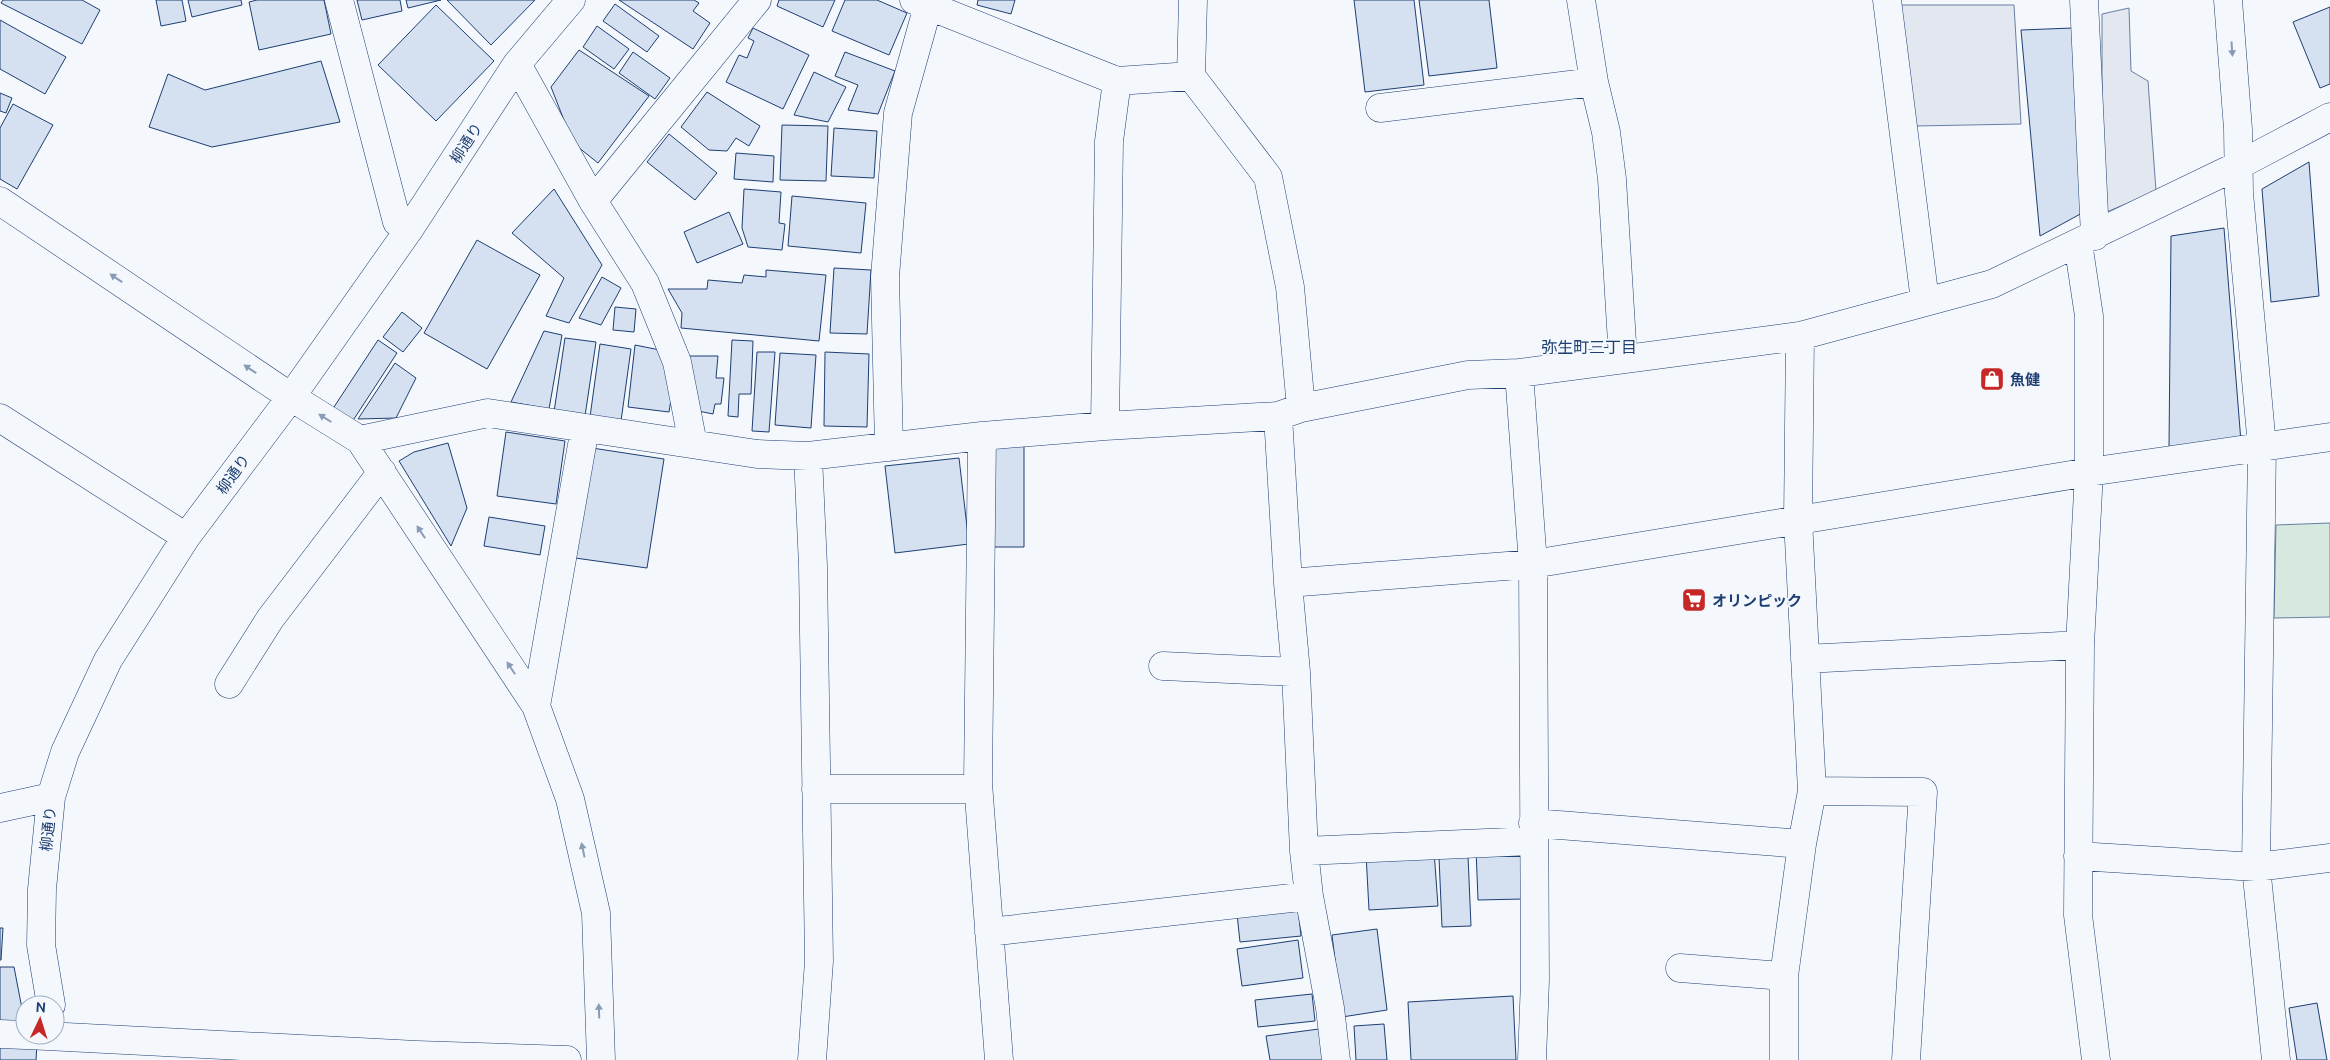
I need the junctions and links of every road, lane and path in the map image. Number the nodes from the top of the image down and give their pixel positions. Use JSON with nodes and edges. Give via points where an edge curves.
{"nodes":[{"id":1,"x":339,"y":0,"type":"edge"},
{"id":2,"x":571,"y":0,"type":"edge"},
{"id":3,"x":757,"y":0,"type":"edge"},
{"id":4,"x":1193,"y":0,"type":"edge"},
{"id":5,"x":1581,"y":0,"type":"edge"},
{"id":6,"x":1887,"y":0,"type":"edge"},
{"id":7,"x":2084,"y":0,"type":"edge"},
{"id":8,"x":2228,"y":0,"type":"edge"},
{"id":9,"x":921,"y":3,"type":"edge"},
{"id":10,"x":517,"y":64,"type":"junction"},
{"id":11,"x":1191,"y":76,"type":"junction"},
{"id":12,"x":1117,"y":81,"type":"junction"},
{"id":13,"x":1594,"y":82,"type":"junction"},
{"id":14,"x":1380,"y":108,"type":"dead end"},
{"id":15,"x":2330,"y":117,"type":"edge"},
{"id":16,"x":2239,"y":164,"type":"junction"},
{"id":17,"x":0,"y":201,"type":"edge"},
{"id":18,"x":593,"y":201,"type":"junction"},
{"id":19,"x":408,"y":231,"type":"junction"},
{"id":20,"x":2086,"y":240,"type":"junction"},
{"id":21,"x":1925,"y":301,"type":"junction"},
{"id":22,"x":1800,"y":336,"type":"junction"},
{"id":23,"x":1623,"y":359,"type":"junction"},
{"id":24,"x":1519,"y":373,"type":"junction"},
{"id":25,"x":291,"y":396,"type":"junction"},
{"id":26,"x":1290,"y":412,"type":"junction"},
{"id":27,"x":0,"y":418,"type":"edge"},
{"id":28,"x":1105,"y":426,"type":"junction"},
{"id":29,"x":584,"y":428,"type":"junction"},
{"id":30,"x":982,"y":436,"type":"junction"},
{"id":31,"x":2330,"y":437,"type":"edge"},
{"id":32,"x":360,"y":440,"type":"junction"},
{"id":33,"x":693,"y":444,"type":"junction"},
{"id":34,"x":2262,"y":446,"type":"junction"},
{"id":35,"x":889,"y":447,"type":"junction"},
{"id":36,"x":808,"y":456,"type":"junction"},
{"id":37,"x":382,"y":472,"type":"junction"},
{"id":38,"x":2088,"y":472,"type":"junction"},
{"id":39,"x":1798,"y":520,"type":"junction"},
{"id":40,"x":186,"y":537,"type":"junction"},
{"id":41,"x":1534,"y":564,"type":"junction"},
{"id":42,"x":1288,"y":583,"type":"junction"},
{"id":43,"x":2080,"y":645,"type":"junction"},
{"id":44,"x":1805,"y":659,"type":"junction"},
{"id":45,"x":1163,"y":666,"type":"dead end"},
{"id":46,"x":1296,"y":672,"type":"junction"},
{"id":47,"x":229,"y":684,"type":"dead end"},
{"id":48,"x":536,"y":706,"type":"junction"},
{"id":49,"x":816,"y":789,"type":"junction"},
{"id":50,"x":978,"y":789,"type":"junction"},
{"id":51,"x":1812,"y":791,"type":"junction"},
{"id":52,"x":51,"y":796,"type":"junction"},
{"id":53,"x":0,"y":808,"type":"edge"},
{"id":54,"x":1533,"y":832,"type":"junction"},
{"id":55,"x":1802,"y":844,"type":"junction"},
{"id":56,"x":1304,"y":851,"type":"junction"},
{"id":57,"x":2078,"y":856,"type":"junction"},
{"id":58,"x":2330,"y":858,"type":"edge"},
{"id":59,"x":2256,"y":867,"type":"junction"},
{"id":60,"x":1309,"y":896,"type":"junction"},
{"id":61,"x":989,"y":932,"type":"junction"},
{"id":62,"x":1680,"y":968,"type":"dead end"},
{"id":63,"x":1784,"y":976,"type":"junction"},
{"id":64,"x":49,"y":995,"type":"edge"},
{"id":65,"x":0,"y":1034,"type":"edge"},
{"id":66,"x":15,"y":1035,"type":"edge"},
{"id":67,"x":65,"y":1042,"type":"edge"},
{"id":68,"x":417,"y":1058,"type":"edge"},
{"id":69,"x":567,"y":1060,"type":"edge"},
{"id":70,"x":601,"y":1060,"type":"edge"},
{"id":71,"x":812,"y":1060,"type":"edge"},
{"id":72,"x":999,"y":1060,"type":"edge"},
{"id":73,"x":1336,"y":1060,"type":"edge"},
{"id":74,"x":1532,"y":1060,"type":"edge"},
{"id":75,"x":1784,"y":1060,"type":"edge"},
{"id":76,"x":1906,"y":1060,"type":"edge"},
{"id":77,"x":2096,"y":1060,"type":"edge"},
{"id":78,"x":2276,"y":1060,"type":"edge"}],
"edges":[{"from":1,"to":19,"type":"street","via":[[397,222]]},
{"from":2,"to":10,"type":"street","name":"柳通り"},
{"from":3,"to":18,"type":"street"},
{"from":4,"to":11,"type":"street"},
{"from":5,"to":13,"type":"street"},
{"from":6,"to":21,"type":"street"},
{"from":7,"to":20,"type":"street"},
{"from":8,"to":16,"type":"street","one_way":true},
{"from":9,"to":12,"type":"street"},
{"from":9,"to":35,"type":"street","via":[[897,123],[885,276]]},
{"from":10,"to":18,"type":"street"},
{"from":10,"to":19,"type":"street","name":"柳通り"},
{"from":11,"to":12,"type":"street"},
{"from":11,"to":26,"type":"street","via":[[1268,177],[1290,287]]},
{"from":12,"to":28,"type":"street","via":[[1109,141]]},
{"from":13,"to":14,"type":"street"},
{"from":13,"to":23,"type":"street","via":[[1606,132],[1612,179]]},
{"from":15,"to":16,"type":"street"},
{"from":16,"to":20,"type":"street"},
{"from":16,"to":34,"type":"street"},
{"from":25,"to":17,"type":"street","one_way":true},
{"from":18,"to":33,"type":"street","via":[[645,283],[677,362]]},
{"from":19,"to":25,"type":"street","name":"柳通り"},
{"from":20,"to":21,"type":"street","via":[[1992,284]]},
{"from":20,"to":38,"type":"street"},
{"from":21,"to":22,"type":"street"},
{"from":22,"to":23,"type":"street"},
{"from":22,"to":39,"type":"street"},
{"from":23,"to":24,"type":"street"},
{"from":24,"to":26,"type":"street","via":[[1468,374]]},
{"from":24,"to":41,"type":"street"},
{"from":32,"to":25,"type":"street","one_way":true},
{"from":25,"to":40,"type":"street","name":"柳通り"},
{"from":26,"to":28,"type":"street"},
{"from":26,"to":42,"type":"street"},
{"from":27,"to":40,"type":"street"},
{"from":28,"to":30,"type":"street"},
{"from":29,"to":32,"type":"street","via":[[488,413]]},
{"from":29,"to":33,"type":"street"},
{"from":29,"to":48,"type":"street"},
{"from":30,"to":35,"type":"street"},
{"from":30,"to":50,"type":"street"},
{"from":31,"to":34,"type":"street"},
{"from":32,"to":37,"type":"street"},
{"from":33,"to":36,"type":"street","via":[[757,454]]},
{"from":34,"to":38,"type":"street"},
{"from":34,"to":59,"type":"street"},
{"from":35,"to":36,"type":"street"},
{"from":36,"to":49,"type":"street"},
{"from":37,"to":47,"type":"street","via":[[270,619]]},
{"from":48,"to":37,"type":"street","one_way":true},
{"from":38,"to":39,"type":"street"},
{"from":38,"to":43,"type":"street"},
{"from":39,"to":41,"type":"street"},
{"from":39,"to":44,"type":"street"},
{"from":40,"to":52,"type":"street","name":"柳通り","via":[[108,660],[65,752]]},
{"from":41,"to":42,"type":"street"},
{"from":41,"to":54,"type":"street"},
{"from":42,"to":46,"type":"street"},
{"from":43,"to":44,"type":"street"},
{"from":43,"to":57,"type":"street"},
{"from":44,"to":51,"type":"street"},
{"from":45,"to":46,"type":"street"},
{"from":46,"to":56,"type":"street"},
{"from":70,"to":48,"type":"street","one_way":true,"via":[[596,913],[570,799]]},
{"from":49,"to":50,"type":"street"},
{"from":49,"to":71,"type":"street","via":[[819,961]]},
{"from":50,"to":61,"type":"street"},
{"from":51,"to":55,"type":"street"},
{"from":51,"to":76,"type":"street","via":[[1923,792]]},
{"from":52,"to":53,"type":"street"},
{"from":52,"to":64,"type":"street","name":"柳通り","via":[[42,890],[41,945]]},
{"from":54,"to":55,"type":"street"},
{"from":54,"to":56,"type":"street"},
{"from":54,"to":74,"type":"street"},
{"from":55,"to":63,"type":"street"},
{"from":56,"to":60,"type":"street"},
{"from":57,"to":59,"type":"street"},
{"from":57,"to":77,"type":"street","via":[[2078,915]]},
{"from":58,"to":59,"type":"street"},
{"from":59,"to":78,"type":"street"},
{"from":60,"to":61,"type":"street"},
{"from":60,"to":73,"type":"street","via":[[1330,1008]]},
{"from":61,"to":72,"type":"street"},
{"from":62,"to":63,"type":"street"},
{"from":63,"to":75,"type":"street"},
{"from":65,"to":66,"type":"street"},
{"from":67,"to":68,"type":"street"},
{"from":68,"to":69,"type":"street"}]}
